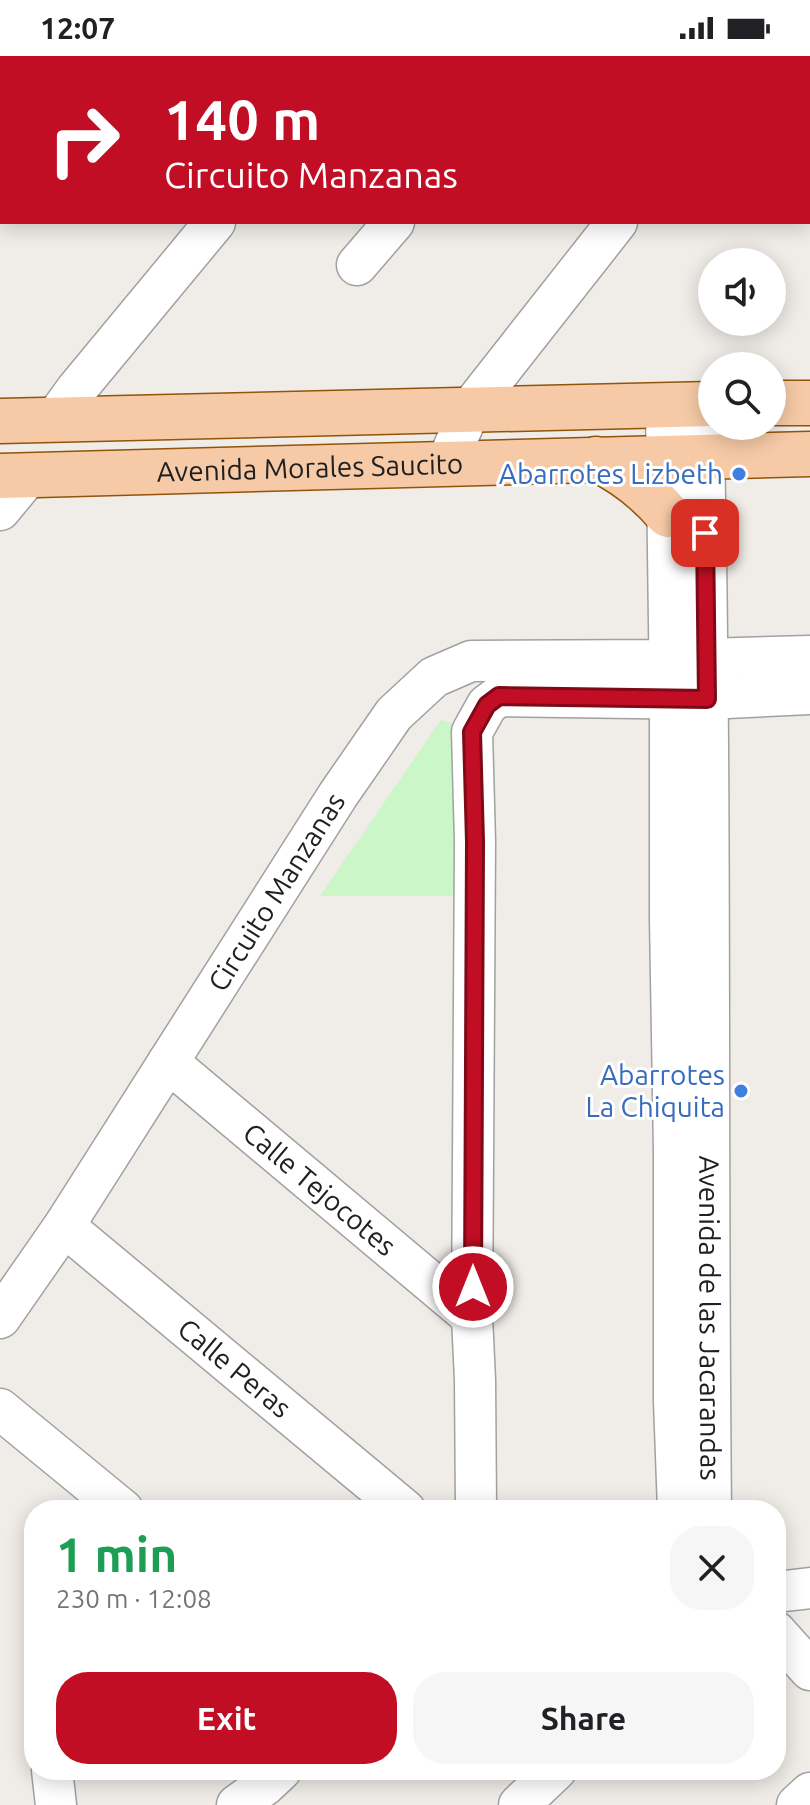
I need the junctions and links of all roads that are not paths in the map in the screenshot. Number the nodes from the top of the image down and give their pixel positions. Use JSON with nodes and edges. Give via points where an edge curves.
{"nodes":[{"id":1,"x":213,"y":224,"type":"edge"},
{"id":2,"x":392,"y":224,"type":"edge"},
{"id":3,"x":615,"y":224,"type":"edge"},
{"id":4,"x":357,"y":265,"type":"dead end"},
{"id":5,"x":786,"y":403,"type":"edge"},
{"id":6,"x":810,"y":403,"type":"edge"},
{"id":7,"x":694,"y":404,"type":"edge"},
{"id":8,"x":470,"y":409,"type":"junction"},
{"id":9,"x":55,"y":419,"type":"junction"},
{"id":10,"x":0,"y":421,"type":"edge"},
{"id":11,"x":810,"y":454,"type":"edge"},
{"id":12,"x":686,"y":457,"type":"junction"},
{"id":13,"x":596,"y":459,"type":"junction"},
{"id":14,"x":447,"y":463,"type":"junction"},
{"id":15,"x":15,"y":475,"type":"edge"},
{"id":16,"x":0,"y":510,"type":"edge"},
{"id":17,"x":668,"y":515,"type":"junction"},
{"id":18,"x":810,"y":656,"type":"edge"},
{"id":19,"x":688,"y":679,"type":"junction"},
{"id":20,"x":810,"y":694,"type":"edge"},
{"id":21,"x":168,"y":1062,"type":"junction"},
{"id":22,"x":64,"y":1226,"type":"junction"},
{"id":23,"x":691,"y":1284,"type":"junction"},
{"id":24,"x":472,"y":1317,"type":"junction"},
{"id":25,"x":0,"y":1318,"type":"edge"},
{"id":26,"x":0,"y":1409,"type":"edge"},
{"id":27,"x":111,"y":1500,"type":"edge"},
{"id":28,"x":393,"y":1500,"type":"edge"},
{"id":29,"x":476,"y":1500,"type":"edge"},
{"id":30,"x":678,"y":1500,"type":"edge"},
{"id":31,"x":710,"y":1500,"type":"edge"},
{"id":32,"x":810,"y":1588,"type":"edge"},
{"id":33,"x":786,"y":1591,"type":"edge"},
{"id":34,"x":786,"y":1643,"type":"edge"},
{"id":35,"x":810,"y":1670,"type":"edge"},
{"id":36,"x":53,"y":1780,"type":"edge"},
{"id":37,"x":270,"y":1780,"type":"edge"},
{"id":38,"x":545,"y":1780,"type":"edge"},
{"id":39,"x":810,"y":1793,"type":"edge"},
{"id":40,"x":56,"y":1805,"type":"edge"},
{"id":41,"x":237,"y":1805,"type":"edge"},
{"id":42,"x":519,"y":1805,"type":"edge"},
{"id":43,"x":797,"y":1805,"type":"edge"}],
"edges":[{"from":1,"to":9,"type":"street"},
{"from":2,"to":4,"type":"street"},
{"from":3,"to":8,"type":"street"},
{"from":5,"to":6,"type":"main road"},
{"from":7,"to":8,"type":"main road","name":"Avenida Morales Saucito"},
{"from":7,"to":12,"type":"street","name":"Avenida de las Jacarandas"},
{"from":8,"to":9,"type":"main road","name":"Avenida Morales Saucito"},
{"from":8,"to":14,"type":"street"},
{"from":9,"to":10,"type":"main road","name":"Avenida Morales Saucito"},
{"from":11,"to":12,"type":"main road","name":"Avenida Morales Saucito"},
{"from":12,"to":13,"type":"main road","name":"Avenida Morales Saucito"},
{"from":12,"to":17,"type":"street","name":"Avenida de las Jacarandas"},
{"from":12,"to":19,"type":"street","name":"Avenida de las Jacarandas"},
{"from":13,"to":14,"type":"main road","name":"Avenida Morales Saucito"},
{"from":13,"to":17,"type":"main road","via":[[636,483]]},
{"from":14,"to":15,"type":"main road","name":"Avenida Morales Saucito"},
{"from":15,"to":16,"type":"street"},
{"from":17,"to":19,"type":"street","name":"Avenida de las Jacarandas"},
{"from":18,"to":19,"type":"street"},
{"from":19,"to":20,"type":"street"},
{"from":19,"to":21,"type":"street","name":"Circuito Manzanas","via":[[471,661],[434,677],[394,714],[338,795]]},
{"from":19,"to":23,"type":"street","name":"Avenida de las Jacarandas"},
{"from":19,"to":24,"type":"street","via":[[499,696],[487,705],[472,732]]},
{"from":21,"to":22,"type":"street","name":"Circuito Manzanas"},
{"from":21,"to":24,"type":"street","name":"Calle Tejocotes"},
{"from":22,"to":25,"type":"street","name":"Circuito Manzanas"},
{"from":22,"to":28,"type":"street","name":"Calle Peras"},
{"from":23,"to":30,"type":"street","name":"Avenida de las Jacarandas","via":[[674,1401]]},
{"from":23,"to":31,"type":"street","name":"Avenida de las Jacarandas"},
{"from":24,"to":29,"type":"street"},
{"from":26,"to":27,"type":"street"},
{"from":32,"to":33,"type":"street"},
{"from":34,"to":35,"type":"street"},
{"from":36,"to":40,"type":"street"},
{"from":37,"to":41,"type":"street"},
{"from":38,"to":42,"type":"street"},
{"from":39,"to":43,"type":"street"}]}
